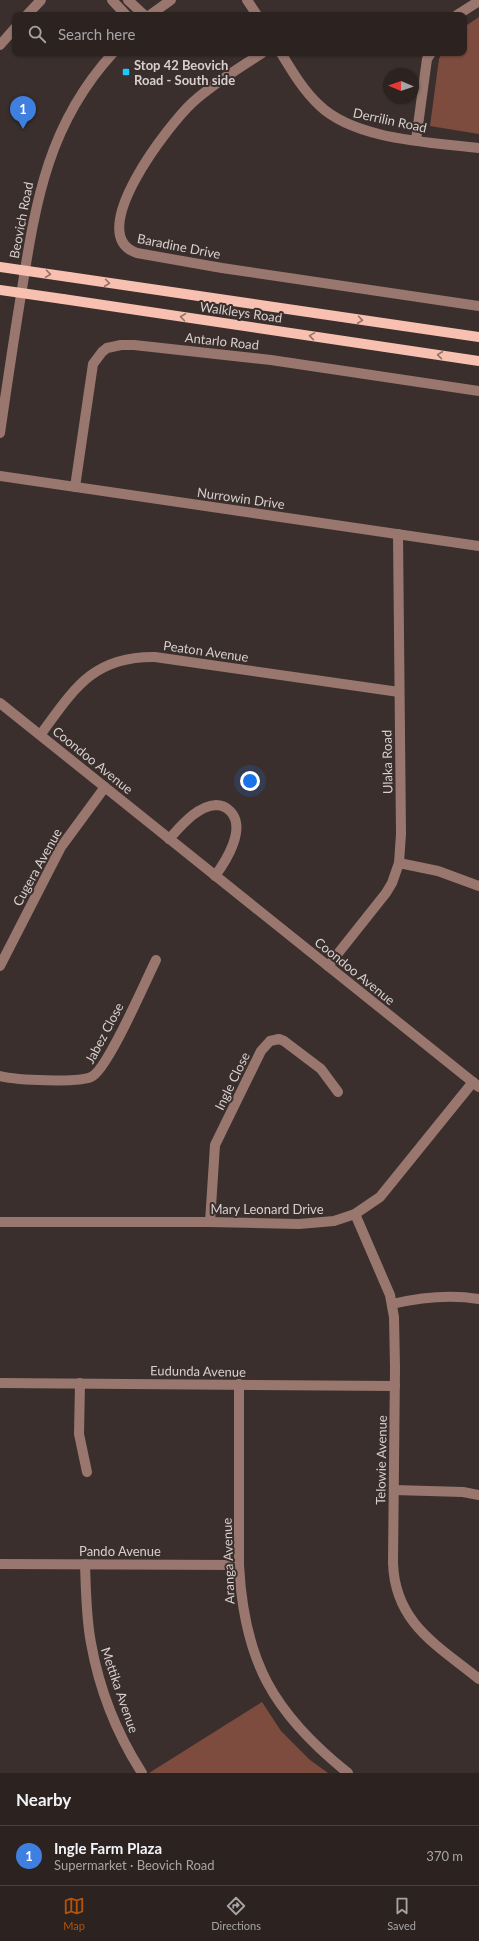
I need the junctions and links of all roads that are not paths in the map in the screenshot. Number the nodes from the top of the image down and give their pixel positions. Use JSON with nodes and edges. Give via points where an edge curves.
{"nodes":[{"id":1,"x":41,"y":0,"type":"edge"},
{"id":2,"x":112,"y":0,"type":"edge"},
{"id":3,"x":128,"y":0,"type":"edge"},
{"id":4,"x":171,"y":0,"type":"edge"},
{"id":5,"x":247,"y":0,"type":"edge"},
{"id":6,"x":479,"y":0,"type":"edge"},
{"id":7,"x":30,"y":12,"type":"edge"},
{"id":8,"x":123,"y":12,"type":"edge"},
{"id":9,"x":141,"y":12,"type":"edge"},
{"id":10,"x":154,"y":12,"type":"edge"},
{"id":11,"x":255,"y":12,"type":"edge"},
{"id":12,"x":461,"y":12,"type":"edge"},
{"id":13,"x":12,"y":31,"type":"edge"},
{"id":14,"x":0,"y":45,"type":"edge"},
{"id":15,"x":111,"y":56,"type":"edge"},
{"id":16,"x":257,"y":56,"type":"edge"},
{"id":17,"x":283,"y":56,"type":"edge"},
{"id":18,"x":429,"y":56,"type":"edge"},
{"id":19,"x":416,"y":140,"type":"junction"},
{"id":20,"x":479,"y":148,"type":"edge"},
{"id":21,"x":0,"y":267,"type":"edge"},
{"id":22,"x":0,"y":290,"type":"edge"},
{"id":23,"x":479,"y":306,"type":"edge"},
{"id":24,"x":479,"y":337,"type":"edge"},
{"id":25,"x":479,"y":361,"type":"edge"},
{"id":26,"x":479,"y":391,"type":"edge"},
{"id":27,"x":2,"y":405,"type":"edge"},
{"id":28,"x":0,"y":433,"type":"edge"},
{"id":29,"x":0,"y":476,"type":"edge"},
{"id":30,"x":75,"y":487,"type":"junction"},
{"id":31,"x":398,"y":534,"type":"junction"},
{"id":32,"x":478,"y":542,"type":"edge"},
{"id":33,"x":399,"y":692,"type":"junction"},
{"id":34,"x":0,"y":703,"type":"edge"},
{"id":35,"x":40,"y":734,"type":"junction"},
{"id":36,"x":105,"y":787,"type":"junction"},
{"id":37,"x":169,"y":839,"type":"junction"},
{"id":38,"x":399,"y":863,"type":"junction"},
{"id":39,"x":216,"y":876,"type":"junction"},
{"id":40,"x":479,"y":886,"type":"edge"},
{"id":41,"x":156,"y":960,"type":"dead end"},
{"id":42,"x":0,"y":966,"type":"edge"},
{"id":43,"x":328,"y":966,"type":"junction"},
{"id":44,"x":0,"y":1076,"type":"edge"},
{"id":45,"x":476,"y":1085,"type":"edge"},
{"id":46,"x":338,"y":1092,"type":"dead end"},
{"id":47,"x":355,"y":1214,"type":"junction"},
{"id":48,"x":0,"y":1222,"type":"edge"},
{"id":49,"x":210,"y":1222,"type":"junction"},
{"id":50,"x":479,"y":1299,"type":"edge"},
{"id":51,"x":392,"y":1304,"type":"junction"},
{"id":52,"x":0,"y":1382,"type":"edge"},
{"id":53,"x":80,"y":1383,"type":"junction"},
{"id":54,"x":239,"y":1384,"type":"junction"},
{"id":55,"x":395,"y":1386,"type":"junction"},
{"id":56,"x":87,"y":1472,"type":"dead end"},
{"id":57,"x":394,"y":1490,"type":"junction"},
{"id":58,"x":479,"y":1495,"type":"edge"},
{"id":59,"x":0,"y":1564,"type":"edge"},
{"id":60,"x":84,"y":1564,"type":"junction"},
{"id":61,"x":239,"y":1565,"type":"junction"},
{"id":62,"x":479,"y":1679,"type":"edge"},
{"id":63,"x":142,"y":1773,"type":"edge"},
{"id":64,"x":348,"y":1773,"type":"edge"}],
"edges":[{"from":1,"to":7,"type":"street"},
{"from":2,"to":8,"type":"street"},
{"from":3,"to":9,"type":"street"},
{"from":4,"to":10,"type":"street"},
{"from":5,"to":11,"type":"street"},
{"from":6,"to":12,"type":"street"},
{"from":13,"to":14,"type":"street"},
{"from":15,"to":27,"type":"street","name":"Beovich Road","via":[[75,105],[58,138],[43,178],[34,215]]},
{"from":16,"to":23,"type":"street","name":"Baradine Drive","via":[[216,83],[194,102],[155,145],[130,192],[120,218],[119,236],[125,247],[137,253],[222,268]]},
{"from":17,"to":19,"type":"street","name":"Derrilin Road","via":[[310,96],[337,119],[359,129]]},
{"from":18,"to":19,"type":"street"},
{"from":19,"to":20,"type":"street","name":"Derrilin Road"},
{"from":21,"to":24,"type":"main road","name":"Walkleys Road","one_way":true,"bridge":true},
{"from":25,"to":22,"type":"main road","name":"Walkleys Road","one_way":true,"bridge":true},
{"from":26,"to":30,"type":"street","name":"Antarlo Road","via":[[233,355],[134,345],[114,346],[102,352],[93,364]]},
{"from":27,"to":28,"type":"street","name":"Beovich Road"},
{"from":29,"to":30,"type":"street","name":"Nurrowin Drive"},
{"from":30,"to":31,"type":"street","name":"Nurrowin Drive"},
{"from":31,"to":32,"type":"street","name":"Nurrowin Drive"},
{"from":31,"to":33,"type":"street","name":"Ulaka Road"},
{"from":33,"to":35,"type":"street","name":"Peaton Avenue","via":[[155,657],[136,658],[110,663],[90,676],[64,703]]},
{"from":33,"to":38,"type":"street","name":"Ulaka Road"},
{"from":34,"to":35,"type":"street","name":"Coondoo Avenue"},
{"from":35,"to":36,"type":"street","name":"Coondoo Avenue"},
{"from":36,"to":37,"type":"street","name":"Coondoo Avenue"},
{"from":36,"to":42,"type":"street","name":"Cugera Avenue","via":[[60,847]]},
{"from":37,"to":39,"type":"street","name":"Coondoo Avenue"},
{"from":37,"to":39,"type":"street","via":[[201,810],[216,805],[229,809],[237,828],[230,849]]},
{"from":38,"to":40,"type":"street","via":[[438,871]]},
{"from":38,"to":43,"type":"street","name":"Ulaka Road","via":[[386,893]]},
{"from":39,"to":43,"type":"street","name":"Coondoo Avenue"},
{"from":41,"to":44,"type":"street","name":"Jabez Close","via":[[108,1056],[91,1078],[73,1080]]},
{"from":43,"to":45,"type":"street","name":"Coondoo Avenue"},
{"from":45,"to":47,"type":"street","name":"Mary Leonard Drive","via":[[387,1190],[372,1204]]},
{"from":46,"to":49,"type":"street","name":"Ingle Close","via":[[321,1069],[279,1039],[270,1040],[215,1145]]},
{"from":47,"to":49,"type":"street","name":"Mary Leonard Drive","via":[[314,1224]]},
{"from":47,"to":51,"type":"street","name":"Telowie Avenue"},
{"from":48,"to":49,"type":"street","name":"Mary Leonard Drive"},
{"from":50,"to":51,"type":"street","via":[[433,1296]]},
{"from":51,"to":55,"type":"street","name":"Telowie Avenue"},
{"from":52,"to":53,"type":"street","name":"Eudunda Avenue"},
{"from":53,"to":54,"type":"street","name":"Eudunda Avenue"},
{"from":53,"to":56,"type":"street","via":[[79,1434]]},
{"from":54,"to":55,"type":"street","name":"Eudunda Avenue"},
{"from":54,"to":61,"type":"street","name":"Aranga Avenue"},
{"from":55,"to":57,"type":"street","name":"Telowie Avenue"},
{"from":57,"to":58,"type":"street","via":[[463,1492]]},
{"from":57,"to":62,"type":"street","name":"Telowie Avenue","via":[[393,1572],[396,1590],[403,1606],[409,1618],[426,1636]]},
{"from":59,"to":60,"type":"street","name":"Pando Avenue"},
{"from":60,"to":61,"type":"street","name":"Pando Avenue"},
{"from":60,"to":63,"type":"street","name":"Mettika Avenue","via":[[90,1636],[99,1675],[114,1718]]},
{"from":61,"to":64,"type":"street","name":"Aranga Avenue","via":[[240,1594],[247,1631],[257,1663],[271,1689],[298,1728],[321,1752]]}]}
